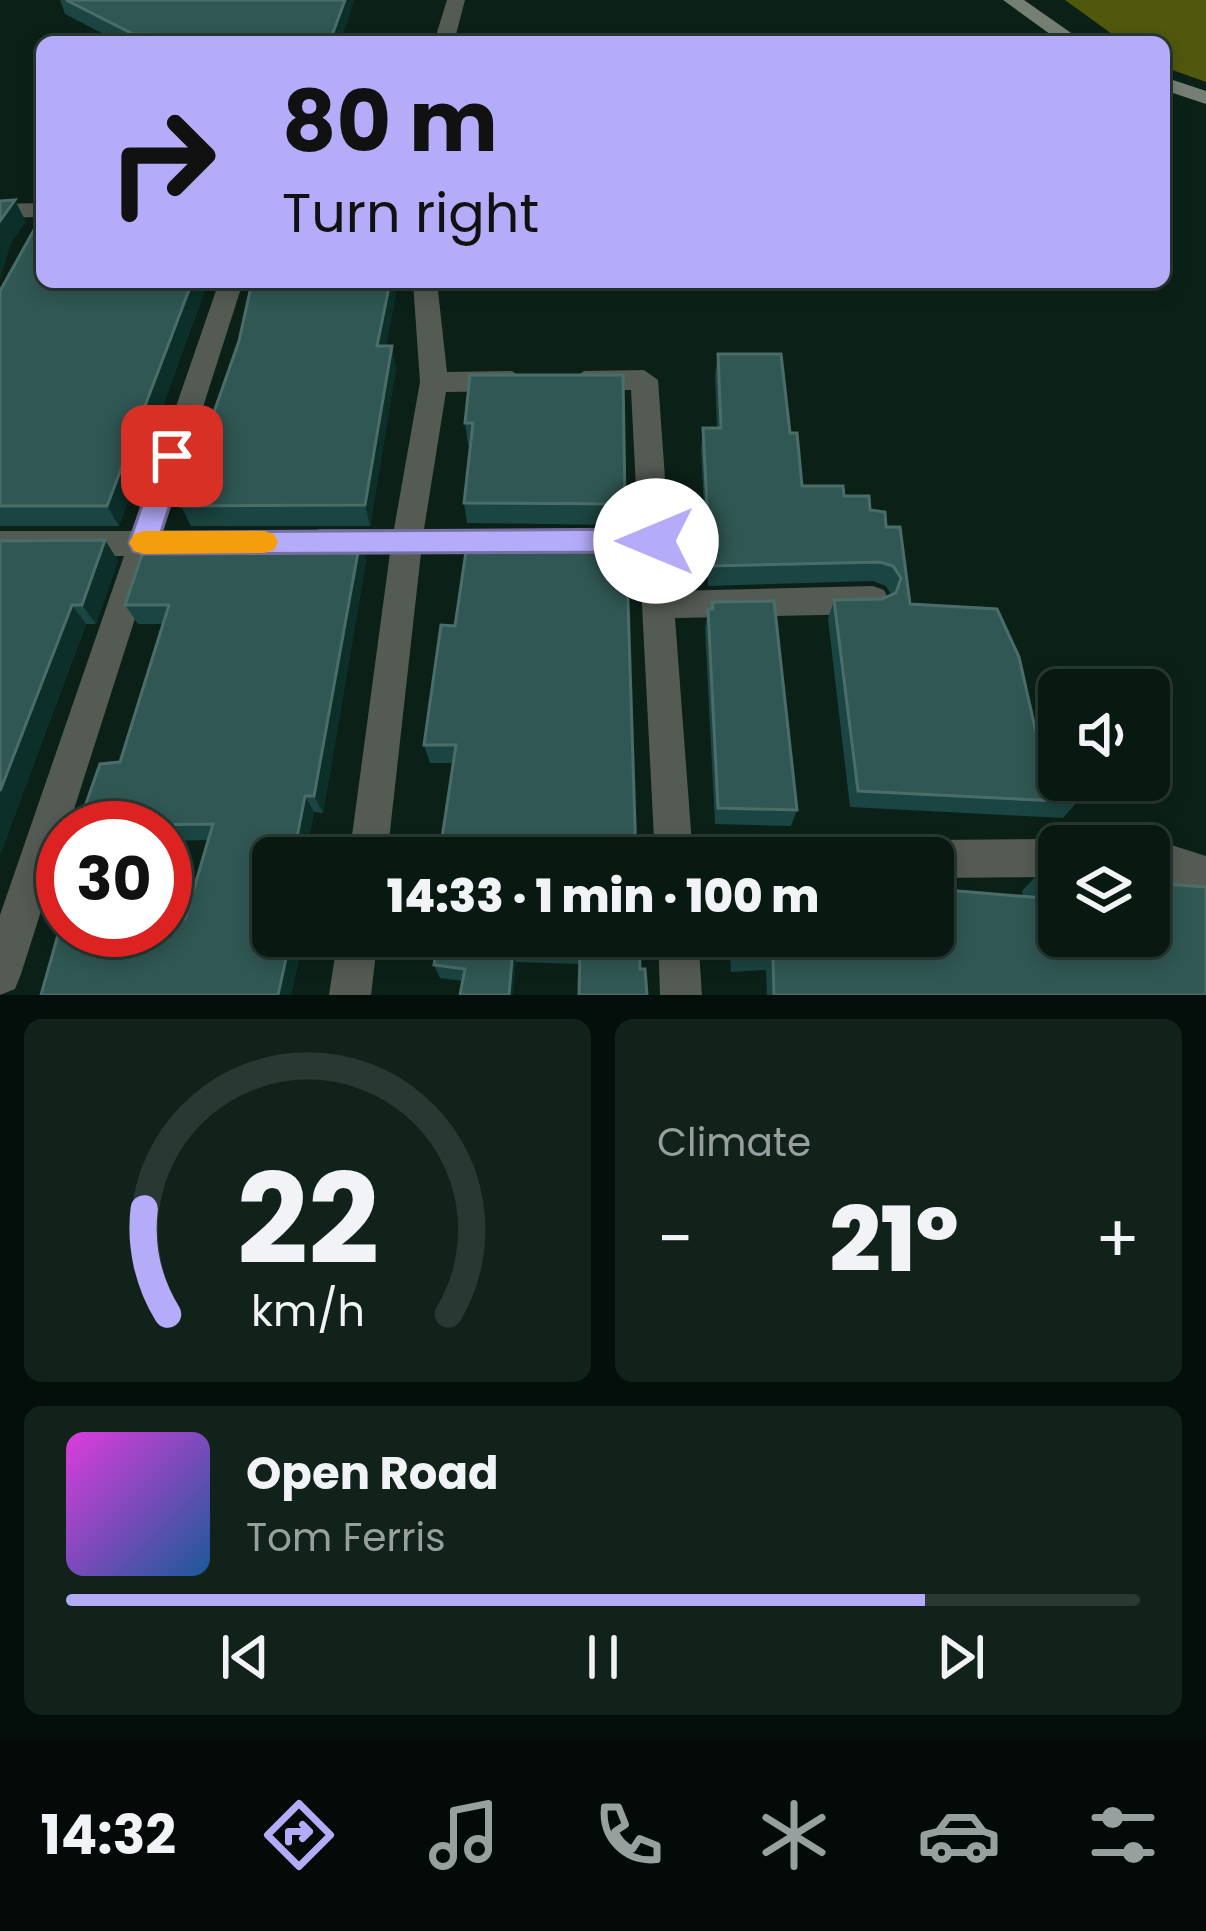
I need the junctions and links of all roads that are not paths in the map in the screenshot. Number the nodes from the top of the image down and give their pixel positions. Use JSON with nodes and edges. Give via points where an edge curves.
{"nodes":[{"id":1,"x":456,"y":0,"type":"edge"},
{"id":2,"x":1012,"y":0,"type":"edge"},
{"id":3,"x":446,"y":36,"type":"edge"},
{"id":4,"x":1065,"y":36,"type":"edge"},
{"id":5,"x":1170,"y":85,"type":"edge"},
{"id":6,"x":1206,"y":98,"type":"edge"},
{"id":7,"x":36,"y":210,"type":"edge"},
{"id":8,"x":0,"y":211,"type":"edge"},
{"id":9,"x":229,"y":288,"type":"edge"},
{"id":10,"x":425,"y":288,"type":"edge"},
{"id":11,"x":434,"y":382,"type":"junction"},
{"id":12,"x":407,"y":541,"type":"junction"},
{"id":13,"x":543,"y":541,"type":"edge"},
{"id":14,"x":287,"y":542,"type":"edge"},
{"id":15,"x":143,"y":543,"type":"junction"},
{"id":16,"x":191,"y":543,"type":"edge"},
{"id":17,"x":0,"y":544,"type":"edge"},
{"id":18,"x":873,"y":600,"type":"edge"},
{"id":19,"x":659,"y":605,"type":"junction"},
{"id":20,"x":371,"y":837,"type":"edge"},
{"id":21,"x":673,"y":837,"type":"edge"},
{"id":22,"x":1038,"y":858,"type":"edge"},
{"id":23,"x":954,"y":860,"type":"edge"},
{"id":24,"x":1170,"y":864,"type":"edge"},
{"id":25,"x":1206,"y":875,"type":"edge"},
{"id":26,"x":355,"y":957,"type":"edge"},
{"id":27,"x":679,"y":957,"type":"edge"},
{"id":28,"x":0,"y":974,"type":"edge"},
{"id":29,"x":350,"y":995,"type":"edge"},
{"id":30,"x":681,"y":995,"type":"edge"}],
"edges":[{"from":1,"to":3,"type":"street"},
{"from":2,"to":4,"type":"street"},
{"from":5,"to":6,"type":"street"},
{"from":7,"to":8,"type":"street"},
{"from":9,"to":15,"type":"street"},
{"from":10,"to":11,"type":"street"},
{"from":11,"to":12,"type":"street"},
{"from":11,"to":19,"type":"street","via":[[644,380],[645,541]]},
{"from":12,"to":13,"type":"street"},
{"from":12,"to":14,"type":"street"},
{"from":12,"to":20,"type":"street"},
{"from":15,"to":16,"type":"street"},
{"from":15,"to":17,"type":"street"},
{"from":15,"to":28,"type":"street"},
{"from":18,"to":19,"type":"street"},
{"from":19,"to":21,"type":"street"},
{"from":22,"to":23,"type":"street"},
{"from":24,"to":25,"type":"street"},
{"from":26,"to":29,"type":"street"},
{"from":27,"to":30,"type":"street"}]}
